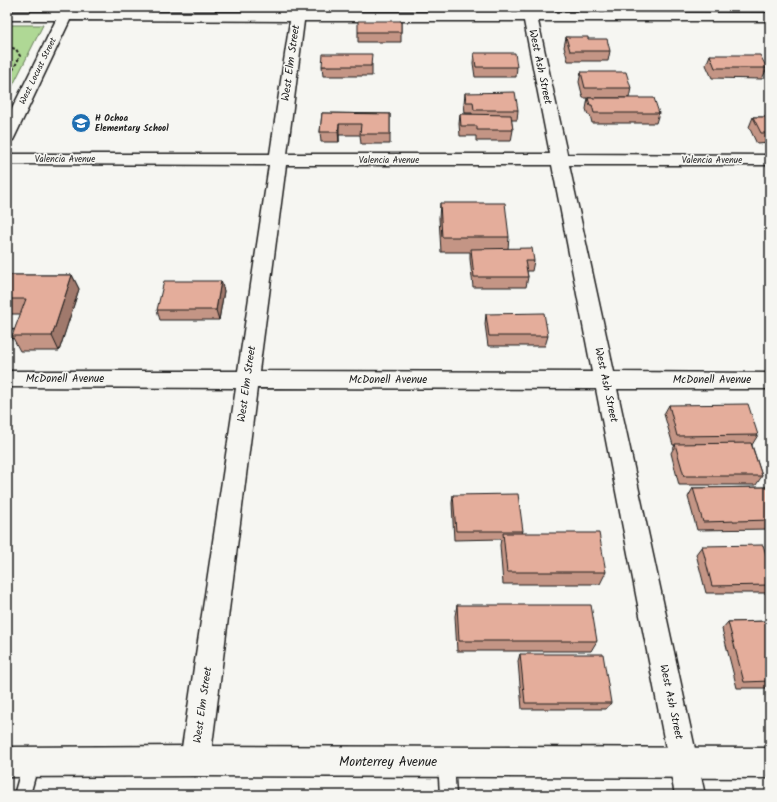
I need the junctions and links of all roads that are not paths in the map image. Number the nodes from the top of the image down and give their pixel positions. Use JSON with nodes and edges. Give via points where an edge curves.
{"nodes":[{"id":1,"x":67,"y":11,"type":"edge"},
{"id":2,"x":298,"y":12,"type":"edge"},
{"id":3,"x":529,"y":12,"type":"edge"},
{"id":4,"x":764,"y":13,"type":"edge"},
{"id":5,"x":7,"y":16,"type":"edge"},
{"id":6,"x":770,"y":29,"type":"edge"},
{"id":7,"x":7,"y":136,"type":"edge"},
{"id":8,"x":7,"y":160,"type":"edge"},
{"id":9,"x":278,"y":160,"type":"junction"},
{"id":10,"x":559,"y":160,"type":"junction"},
{"id":11,"x":770,"y":160,"type":"edge"},
{"id":12,"x":7,"y":334,"type":"edge"},
{"id":13,"x":20,"y":334,"type":"edge"},
{"id":14,"x":7,"y":379,"type":"edge"},
{"id":15,"x":248,"y":380,"type":"junction"},
{"id":16,"x":605,"y":380,"type":"junction"},
{"id":17,"x":770,"y":380,"type":"edge"},
{"id":18,"x":195,"y":761,"type":"junction"},
{"id":19,"x":19,"y":762,"type":"edge"},
{"id":20,"x":446,"y":762,"type":"junction"},
{"id":21,"x":684,"y":762,"type":"junction"},
{"id":22,"x":770,"y":763,"type":"edge"},
{"id":23,"x":22,"y":795,"type":"edge"},
{"id":24,"x":448,"y":795,"type":"edge"},
{"id":25,"x":690,"y":795,"type":"edge"}],
"edges":[{"from":1,"to":2,"type":"street"},
{"from":1,"to":5,"type":"street"},
{"from":1,"to":7,"type":"street","name":"West Locust Street"},
{"from":2,"to":3,"type":"street"},
{"from":2,"to":9,"type":"street","name":"West Elm Street"},
{"from":3,"to":4,"type":"street"},
{"from":3,"to":10,"type":"street","name":"West Ash Street"},
{"from":4,"to":6,"type":"street"},
{"from":8,"to":9,"type":"street","name":"Valencia Avenue"},
{"from":9,"to":10,"type":"street","name":"Valencia Avenue"},
{"from":9,"to":15,"type":"street","name":"West Elm Street"},
{"from":10,"to":11,"type":"street","name":"Valencia Avenue"},
{"from":10,"to":16,"type":"street","name":"West Ash Street"},
{"from":12,"to":13,"type":"lane"},
{"from":14,"to":15,"type":"street","name":"McDonell Avenue"},
{"from":15,"to":16,"type":"street","name":"McDonell Avenue"},
{"from":15,"to":18,"type":"street","name":"West Elm Street"},
{"from":16,"to":17,"type":"street","name":"McDonell Avenue"},
{"from":16,"to":21,"type":"street","name":"West Ash Street"},
{"from":18,"to":19,"type":"street","name":"Monterrey Avenue"},
{"from":18,"to":20,"type":"street","name":"Monterrey Avenue"},
{"from":19,"to":23,"type":"lane"},
{"from":20,"to":21,"type":"street","name":"Monterrey Avenue"},
{"from":20,"to":24,"type":"lane"},
{"from":21,"to":22,"type":"street","name":"Monterrey Avenue"},
{"from":21,"to":25,"type":"street","name":"West Ash Street"}]}
